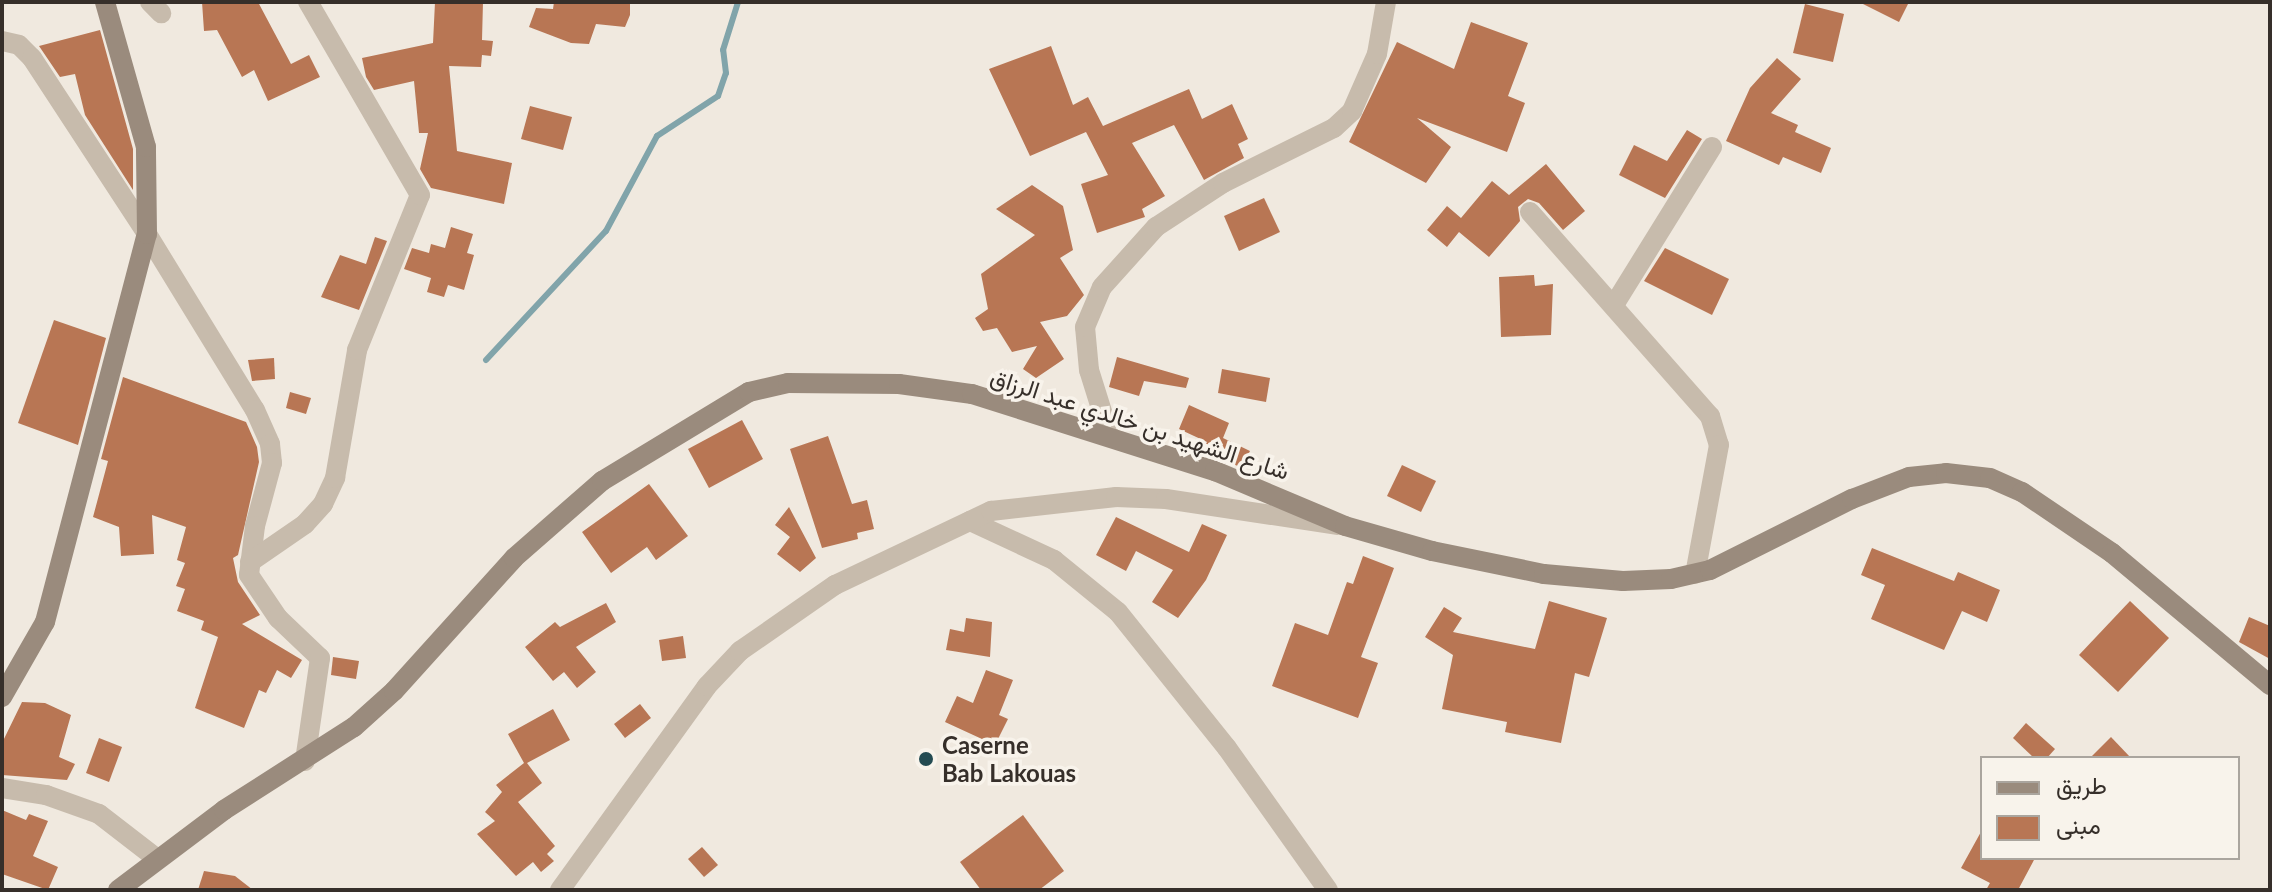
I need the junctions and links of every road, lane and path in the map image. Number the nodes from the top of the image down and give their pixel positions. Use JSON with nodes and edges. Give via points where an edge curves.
{"nodes":[{"id":1,"x":105,"y":2,"type":"edge"},
{"id":2,"x":308,"y":2,"type":"edge"},
{"id":3,"x":1386,"y":2,"type":"edge"},
{"id":4,"x":2,"y":41,"type":"edge"},
{"id":5,"x":1712,"y":147,"type":"dead end"},
{"id":6,"x":1530,"y":212,"type":"dead end"},
{"id":7,"x":147,"y":234,"type":"junction"},
{"id":8,"x":1614,"y":305,"type":"junction"},
{"id":9,"x":1110,"y":437,"type":"junction"},
{"id":10,"x":970,"y":521,"type":"junction"},
{"id":11,"x":1345,"y":526,"type":"junction"},
{"id":12,"x":250,"y":562,"type":"junction"},
{"id":13,"x":1695,"y":574,"type":"junction"},
{"id":14,"x":2270,"y":685,"type":"edge"},
{"id":15,"x":2,"y":697,"type":"edge"},
{"id":16,"x":305,"y":761,"type":"junction"},
{"id":17,"x":2,"y":788,"type":"edge"},
{"id":18,"x":156,"y":858,"type":"junction"},
{"id":19,"x":118,"y":890,"type":"edge"},
{"id":20,"x":560,"y":890,"type":"edge"},
{"id":21,"x":1328,"y":890,"type":"edge"}],
"edges":[{"from":1,"to":7,"type":"main road","via":[[146,147]]},
{"from":2,"to":12,"type":"street","via":[[420,195],[357,350],[335,478],[323,504],[294,533]]},
{"from":3,"to":9,"type":"street","via":[[1377,54],[1352,111],[1334,128],[1223,183],[1156,227],[1102,287],[1085,327],[1089,370]]},
{"from":4,"to":7,"type":"street","via":[[19,45],[32,58]]},
{"from":5,"to":8,"type":"street"},
{"from":6,"to":8,"type":"street"},
{"from":7,"to":12,"type":"street","via":[[255,410],[270,444],[272,463]]},
{"from":7,"to":15,"type":"main road","via":[[45,622]]},
{"from":8,"to":13,"type":"street","via":[[1700,399],[1719,445]]},
{"from":9,"to":11,"type":"main road","name":"شارع الشهيد بن خالدي عبد الرزاق","via":[[1215,471]]},
{"from":9,"to":16,"type":"main road","name":"شارع الشهيد بن خالدي عبد الرزاق","via":[[972,394],[899,384],[788,383],[749,392],[680,430],[551,522],[394,691]]},
{"from":10,"to":11,"type":"street","via":[[1031,503],[1116,497],[1166,499]]},
{"from":10,"to":20,"type":"street","via":[[835,585],[740,651],[707,686]]},
{"from":10,"to":21,"type":"street","via":[[1054,560],[1118,612],[1227,748]]},
{"from":11,"to":13,"type":"main road","name":"شارع الشهيد بن خالدي عبد الرزاق","via":[[1544,574],[1623,581]]},
{"from":12,"to":16,"type":"street","via":[[249,575],[261,597],[320,658]]},
{"from":13,"to":14,"type":"main road","name":"شارع الشهيد بن خالدي عبد الرزاق","via":[[1909,477],[1946,473],[1990,478],[2022,492],[2112,553]]},
{"from":16,"to":18,"type":"main road","name":"شارع الشهيد بن خالدي عبد الرزاق"},
{"from":17,"to":18,"type":"street","via":[[46,795],[99,814]]},
{"from":18,"to":19,"type":"main road","name":"شارع الشهيد بن خالدي عبد الرزاق"}]}
